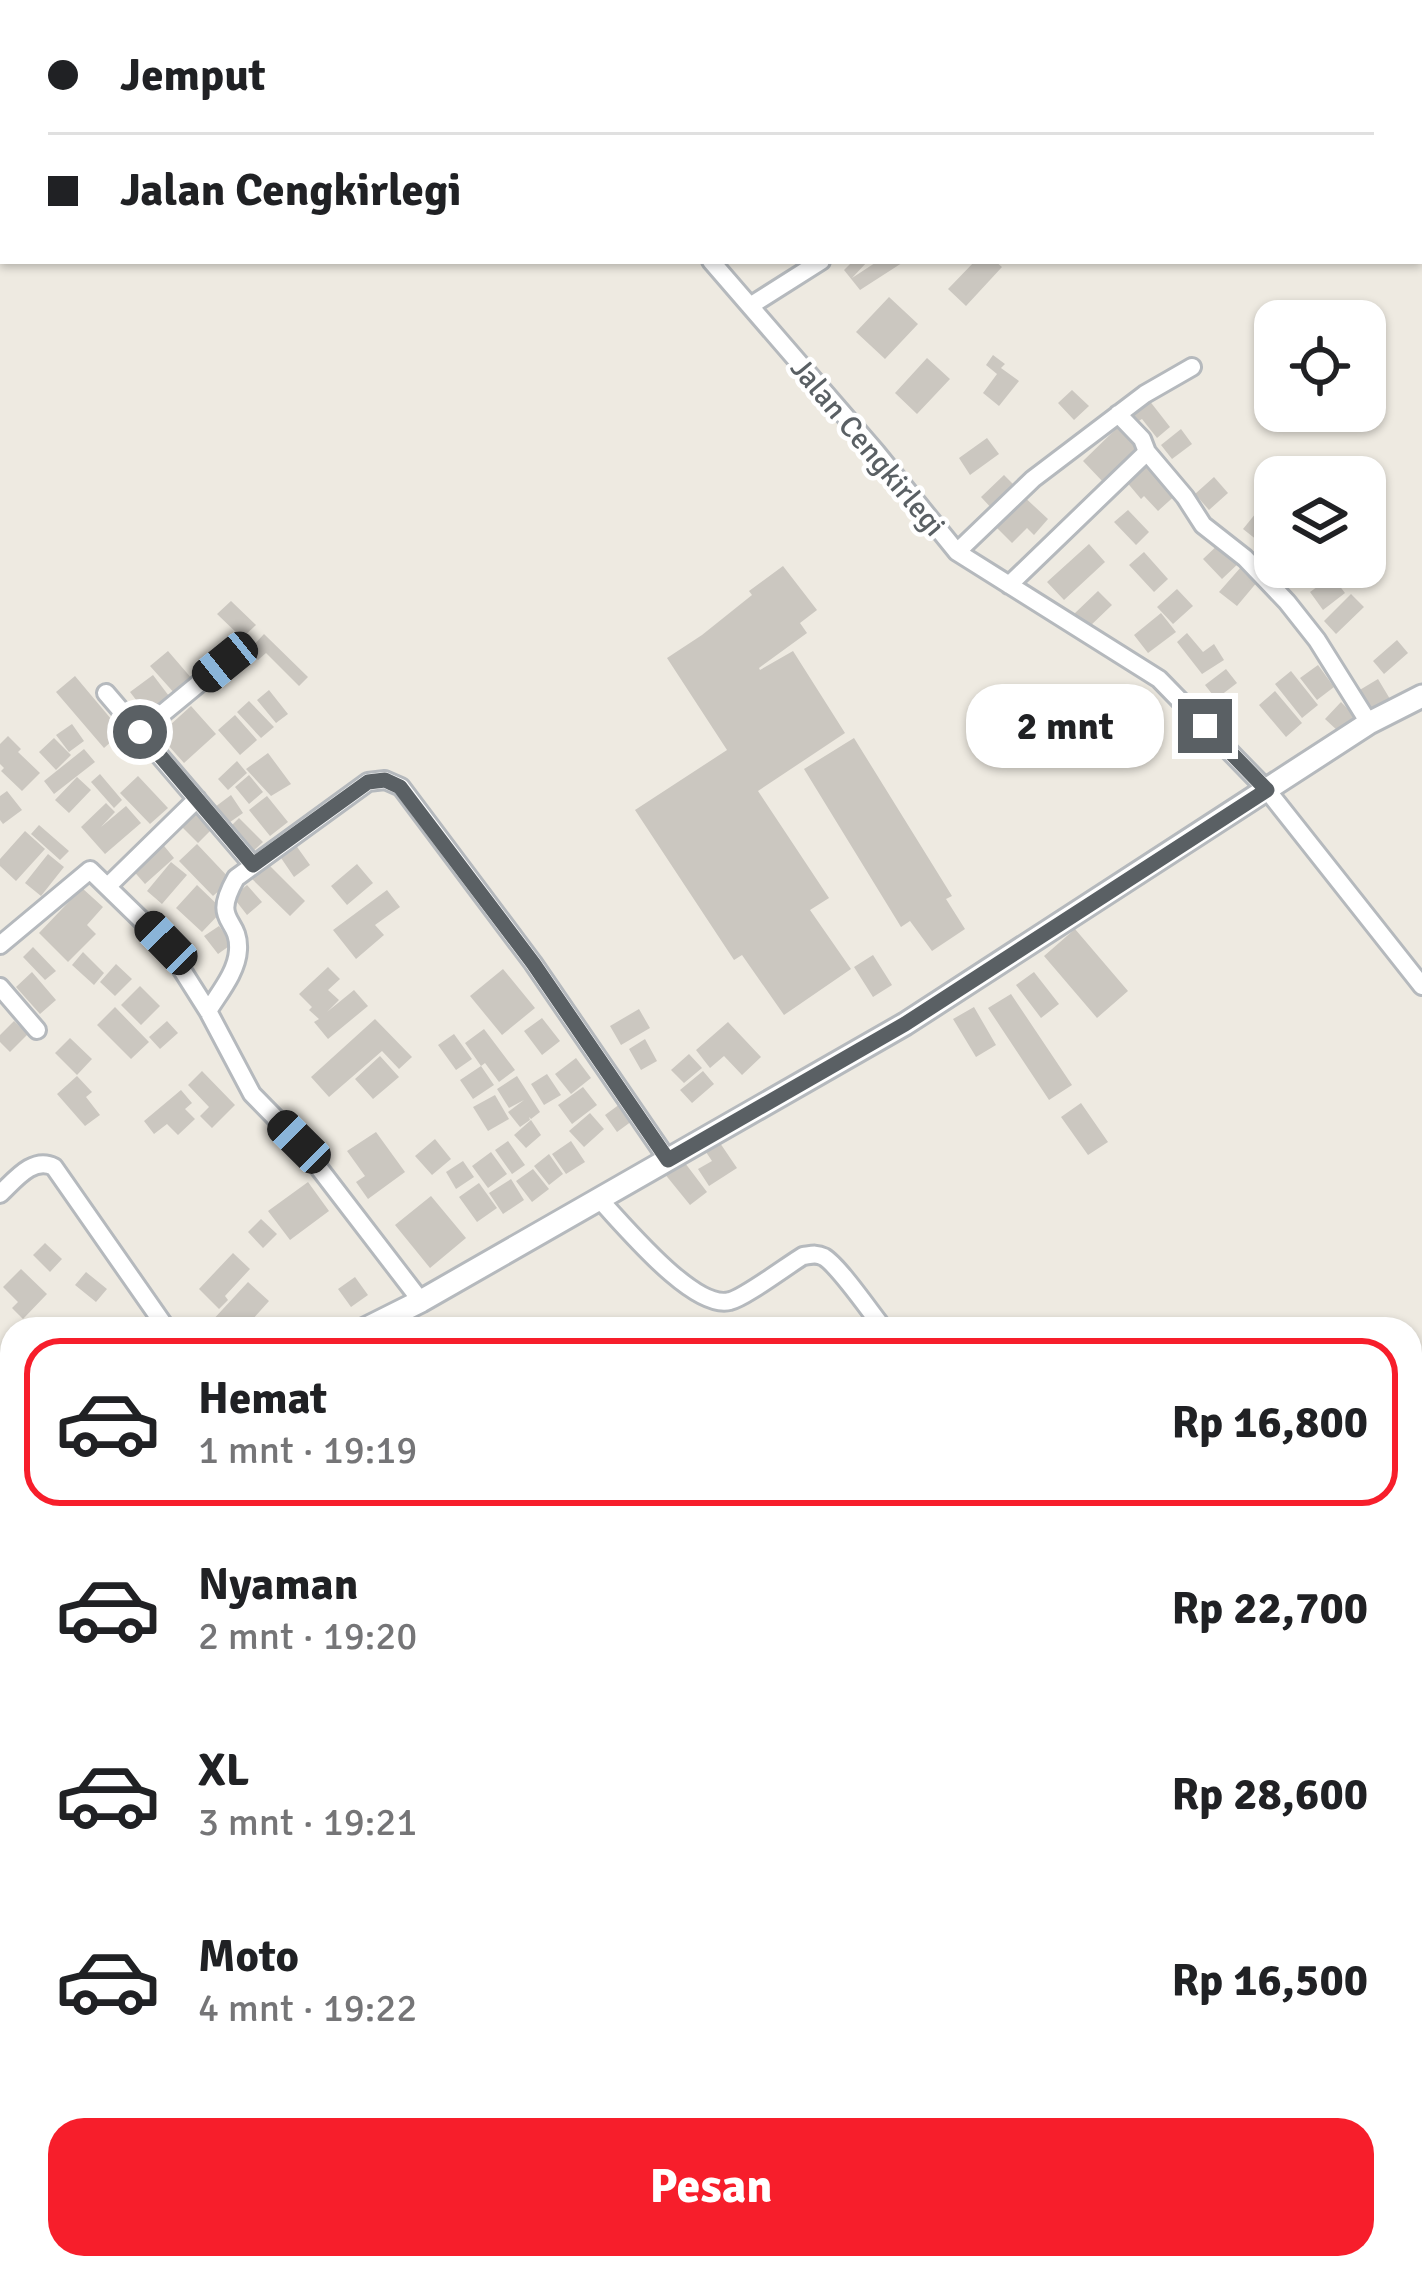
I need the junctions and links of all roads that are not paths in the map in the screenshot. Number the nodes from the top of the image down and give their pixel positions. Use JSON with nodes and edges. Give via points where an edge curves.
{"nodes":[{"id":1,"x":713,"y":264,"type":"edge"},
{"id":2,"x":816,"y":264,"type":"edge"},
{"id":3,"x":750,"y":306,"type":"junction"},
{"id":4,"x":1192,"y":367,"type":"dead end"},
{"id":5,"x":1118,"y":414,"type":"junction"},
{"id":6,"x":1147,"y":452,"type":"junction"},
{"id":7,"x":956,"y":552,"type":"junction"},
{"id":8,"x":1009,"y":585,"type":"junction"},
{"id":9,"x":225,"y":662,"type":"dead end"},
{"id":10,"x":106,"y":693,"type":"dead end"},
{"id":11,"x":1422,"y":696,"type":"edge"},
{"id":12,"x":1370,"y":723,"type":"junction"},
{"id":13,"x":140,"y":732,"type":"junction"},
{"id":14,"x":1267,"y":790,"type":"junction"},
{"id":15,"x":197,"y":800,"type":"junction"},
{"id":16,"x":253,"y":865,"type":"junction"},
{"id":17,"x":109,"y":885,"type":"junction"},
{"id":18,"x":0,"y":945,"type":"edge"},
{"id":19,"x":0,"y":986,"type":"edge"},
{"id":20,"x":1422,"y":986,"type":"edge"},
{"id":21,"x":208,"y":1011,"type":"junction"},
{"id":22,"x":37,"y":1030,"type":"dead end"},
{"id":23,"x":668,"y":1160,"type":"junction"},
{"id":24,"x":0,"y":1194,"type":"edge"},
{"id":25,"x":599,"y":1199,"type":"junction"},
{"id":26,"x":421,"y":1300,"type":"junction"},
{"id":27,"x":159,"y":1317,"type":"edge"},
{"id":28,"x":388,"y":1317,"type":"edge"},
{"id":29,"x":874,"y":1317,"type":"edge"}],
"edges":[{"from":1,"to":3,"type":"street","name":"Jalan Cengkirlegi"},
{"from":2,"to":3,"type":"street"},
{"from":3,"to":7,"type":"street","name":"Jalan Cengkirlegi"},
{"from":4,"to":5,"type":"street"},
{"from":5,"to":6,"type":"street"},
{"from":5,"to":7,"type":"street","via":[[1033,478]]},
{"from":6,"to":8,"type":"street"},
{"from":6,"to":12,"type":"street","via":[[1202,525],[1287,602]]},
{"from":7,"to":8,"type":"street","name":"Jalan Cengkirlegi"},
{"from":8,"to":14,"type":"street","name":"Jalan Cengkirlegi","via":[[1160,679]]},
{"from":9,"to":13,"type":"street"},
{"from":10,"to":13,"type":"street"},
{"from":11,"to":12,"type":"street"},
{"from":12,"to":14,"type":"street"},
{"from":13,"to":15,"type":"street"},
{"from":14,"to":20,"type":"street","name":"Jalan Cengkirlegi"},
{"from":14,"to":23,"type":"street","via":[[905,1024]]},
{"from":15,"to":16,"type":"street"},
{"from":15,"to":17,"type":"street"},
{"from":16,"to":21,"type":"street","via":[[225,897],[238,955]]},
{"from":16,"to":23,"type":"street","via":[[368,782],[400,787]]},
{"from":17,"to":18,"type":"street","via":[[90,870]]},
{"from":17,"to":21,"type":"street","via":[[166,943]]},
{"from":19,"to":22,"type":"street"},
{"from":21,"to":26,"type":"street","via":[[252,1094]]},
{"from":23,"to":25,"type":"street"},
{"from":24,"to":27,"type":"street","via":[[36,1164],[54,1167]]},
{"from":25,"to":26,"type":"street"},
{"from":25,"to":29,"type":"street","via":[[689,1291],[709,1300],[730,1302],[814,1254]]},
{"from":26,"to":28,"type":"street"}]}
